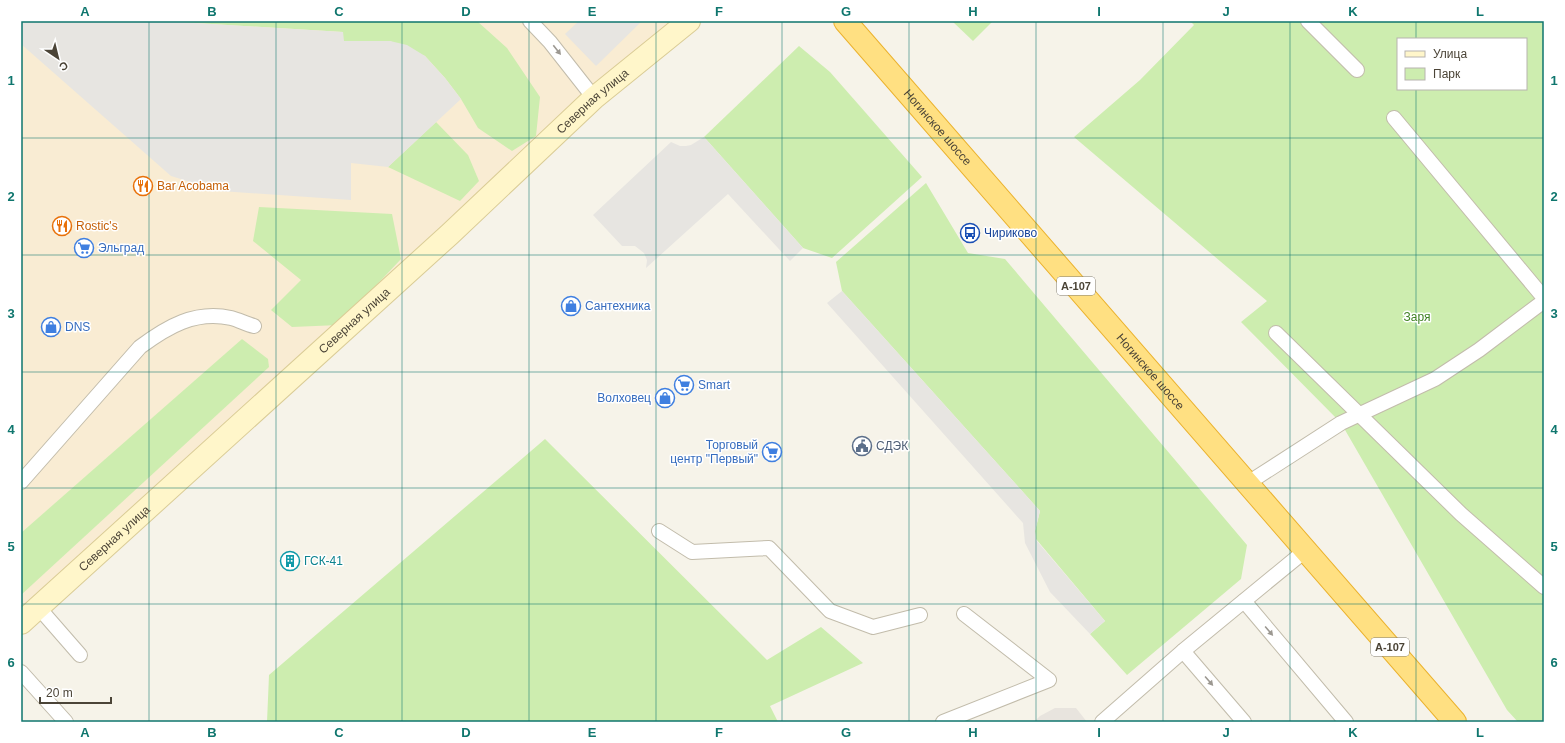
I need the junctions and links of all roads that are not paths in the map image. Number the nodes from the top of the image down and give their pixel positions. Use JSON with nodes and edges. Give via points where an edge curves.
{"nodes":[{"id":1,"x":530,"y":21,"type":"edge"},
{"id":2,"x":689,"y":21,"type":"edge"},
{"id":3,"x":845,"y":21,"type":"edge"},
{"id":4,"x":1308,"y":21,"type":"edge"},
{"id":5,"x":1357,"y":70,"type":"dead end"},
{"id":6,"x":594,"y":98,"type":"junction"},
{"id":7,"x":1394,"y":118,"type":"dead end"},
{"id":8,"x":1544,"y":298,"type":"edge"},
{"id":9,"x":1544,"y":301,"type":"edge"},
{"id":10,"x":254,"y":326,"type":"dead end"},
{"id":11,"x":1276,"y":333,"type":"dead end"},
{"id":12,"x":1361,"y":415,"type":"junction"},
{"id":13,"x":21,"y":482,"type":"edge"},
{"id":14,"x":1248,"y":483,"type":"junction"},
{"id":15,"x":658,"y":531,"type":"dead end"},
{"id":16,"x":1306,"y":550,"type":"junction"},
{"id":17,"x":1544,"y":587,"type":"edge"},
{"id":18,"x":1244,"y":601,"type":"junction"},
{"id":19,"x":39,"y":608,"type":"junction"},
{"id":20,"x":964,"y":614,"type":"dead end"},
{"id":21,"x":920,"y":615,"type":"dead end"},
{"id":22,"x":21,"y":623,"type":"edge"},
{"id":23,"x":1183,"y":651,"type":"junction"},
{"id":24,"x":80,"y":655,"type":"dead end"},
{"id":25,"x":21,"y":672,"type":"edge"},
{"id":26,"x":66,"y":722,"type":"edge"},
{"id":27,"x":943,"y":722,"type":"edge"},
{"id":28,"x":1102,"y":722,"type":"edge"},
{"id":29,"x":1244,"y":722,"type":"edge"},
{"id":30,"x":1346,"y":722,"type":"edge"},
{"id":31,"x":1455,"y":722,"type":"edge"}],
"edges":[{"from":1,"to":6,"type":"lane","one_way":true},
{"from":2,"to":6,"type":"main road","name":"Северная улица"},
{"from":3,"to":14,"type":"highway","name":"Ногинское шоссе","number":"А-107"},
{"from":4,"to":5,"type":"lane"},
{"from":6,"to":19,"type":"main road","name":"Северная улица","via":[[450,234]]},
{"from":7,"to":8,"type":"lane"},
{"from":9,"to":12,"type":"lane","via":[[1479,350],[1435,379]]},
{"from":10,"to":13,"type":"lane","via":[[230,318],[212,316],[187,319],[154,336],[140,347]]},
{"from":11,"to":12,"type":"lane"},
{"from":12,"to":14,"type":"lane","via":[[1341,423]]},
{"from":12,"to":17,"type":"lane","via":[[1461,514]]},
{"from":14,"to":16,"type":"highway","name":"Ногинское шоссе","number":"А-107"},
{"from":15,"to":21,"type":"lane","via":[[692,552],[769,548],[830,611],[873,627]]},
{"from":16,"to":18,"type":"lane"},
{"from":16,"to":31,"type":"highway","name":"Ногинское шоссе","number":"А-107"},
{"from":18,"to":23,"type":"lane"},
{"from":18,"to":30,"type":"lane","one_way":true},
{"from":19,"to":22,"type":"main road","name":"Северная улица"},
{"from":19,"to":24,"type":"lane"},
{"from":20,"to":27,"type":"lane","via":[[1049,680]]},
{"from":23,"to":28,"type":"lane"},
{"from":23,"to":29,"type":"lane","one_way":true},
{"from":25,"to":26,"type":"lane"}]}
